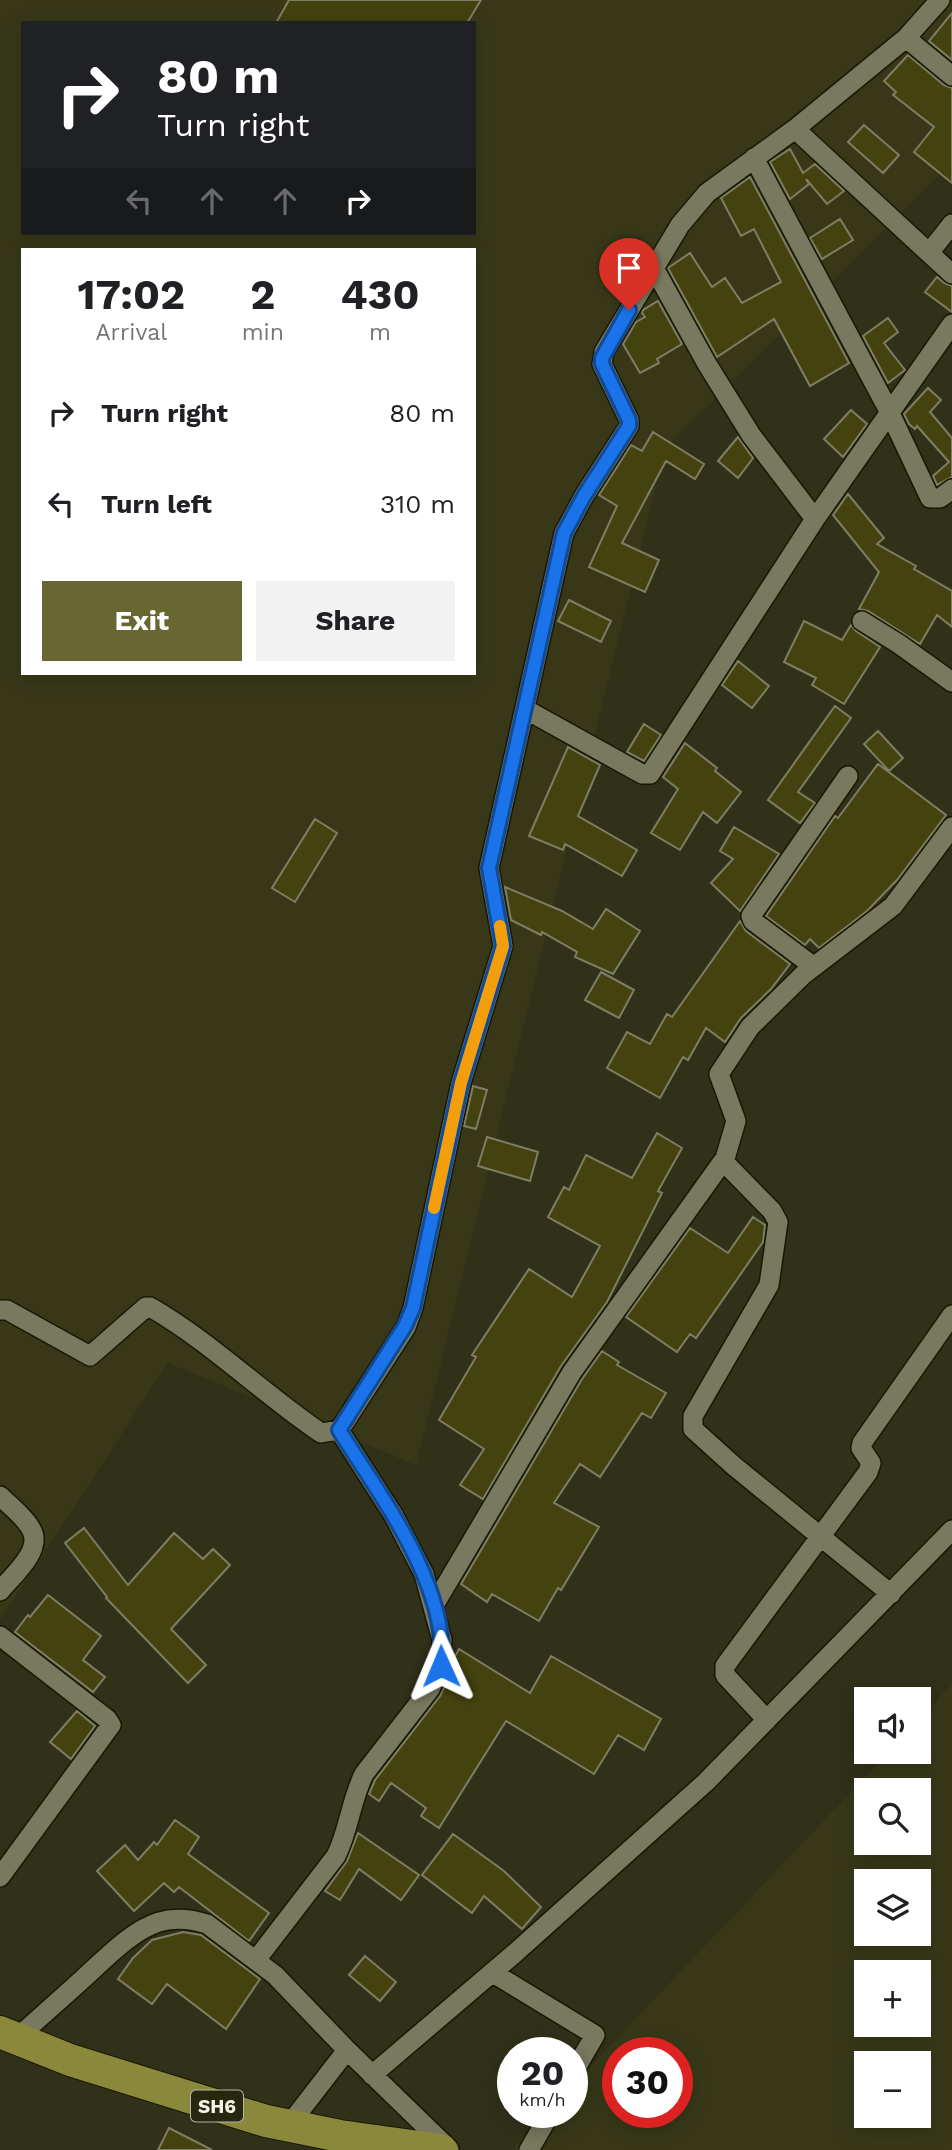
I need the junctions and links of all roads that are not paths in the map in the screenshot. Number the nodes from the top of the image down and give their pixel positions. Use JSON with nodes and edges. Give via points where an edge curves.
{"nodes":[{"id":1,"x":940,"y":0,"type":"edge"},
{"id":2,"x":906,"y":38,"type":"junction"},
{"id":3,"x":952,"y":76,"type":"edge"},
{"id":4,"x":795,"y":129,"type":"junction"},
{"id":5,"x":754,"y":158,"type":"junction"},
{"id":6,"x":952,"y":224,"type":"edge"},
{"id":7,"x":929,"y":253,"type":"junction"},
{"id":8,"x":654,"y":268,"type":"junction"},
{"id":9,"x":952,"y":274,"type":"edge"},
{"id":10,"x":952,"y":324,"type":"edge"},
{"id":11,"x":889,"y":411,"type":"junction"},
{"id":12,"x":952,"y":489,"type":"edge"},
{"id":13,"x":815,"y":519,"type":"junction"},
{"id":14,"x":862,"y":621,"type":"dead end"},
{"id":15,"x":952,"y":682,"type":"edge"},
{"id":16,"x":525,"y":709,"type":"junction"},
{"id":17,"x":848,"y":776,"type":"dead end"},
{"id":18,"x":952,"y":827,"type":"edge"},
{"id":19,"x":813,"y":966,"type":"junction"},
{"id":20,"x":723,"y":1161,"type":"junction"},
{"id":21,"x":0,"y":1310,"type":"edge"},
{"id":22,"x":952,"y":1315,"type":"edge"},
{"id":23,"x":339,"y":1430,"type":"junction"},
{"id":24,"x":0,"y":1496,"type":"edge"},
{"id":25,"x":952,"y":1531,"type":"edge"},
{"id":26,"x":820,"y":1538,"type":"junction"},
{"id":27,"x":0,"y":1591,"type":"edge"},
{"id":28,"x":891,"y":1594,"type":"junction"},
{"id":29,"x":433,"y":1607,"type":"junction"},
{"id":30,"x":0,"y":1636,"type":"edge"},
{"id":31,"x":767,"y":1720,"type":"junction"},
{"id":32,"x":0,"y":1877,"type":"edge"},
{"id":33,"x":256,"y":1960,"type":"junction"},
{"id":34,"x":493,"y":1973,"type":"junction"},
{"id":35,"x":8,"y":2036,"type":"edge"},
{"id":36,"x":588,"y":2047,"type":"edge"},
{"id":37,"x":347,"y":2050,"type":"junction"},
{"id":38,"x":372,"y":2075,"type":"junction"},
{"id":39,"x":289,"y":2126,"type":"junction"},
{"id":40,"x":542,"y":2128,"type":"edge"},
{"id":41,"x":442,"y":2150,"type":"edge"},
{"id":42,"x":450,"y":2150,"type":"edge"},
{"id":43,"x":529,"y":2150,"type":"edge"}],
"edges":[{"from":1,"to":2,"type":"street"},
{"from":2,"to":3,"type":"street"},
{"from":2,"to":4,"type":"street"},
{"from":4,"to":5,"type":"street"},
{"from":4,"to":7,"type":"street"},
{"from":5,"to":8,"type":"street","via":[[694,206]]},
{"from":5,"to":11,"type":"street"},
{"from":6,"to":7,"type":"street"},
{"from":7,"to":9,"type":"street"},
{"from":8,"to":13,"type":"street","via":[[751,435]]},
{"from":8,"to":16,"type":"street","via":[[603,355],[602,364],[629,426],[564,533]]},
{"from":10,"to":11,"type":"street"},
{"from":11,"to":12,"type":"street","via":[[930,498],[940,498]]},
{"from":11,"to":13,"type":"street"},
{"from":13,"to":16,"type":"street","via":[[648,775]]},
{"from":14,"to":15,"type":"street"},
{"from":16,"to":23,"type":"street","via":[[489,868],[503,946],[461,1083],[413,1308]]},
{"from":17,"to":19,"type":"street","via":[[752,914],[753,921]]},
{"from":18,"to":19,"type":"street","via":[[889,910]]},
{"from":19,"to":20,"type":"street","via":[[750,1027],[719,1073],[736,1121]]},
{"from":20,"to":26,"type":"street","via":[[776,1217],[777,1235],[769,1285],[693,1416],[693,1429]]},
{"from":20,"to":29,"type":"street","via":[[572,1372]]},
{"from":21,"to":23,"type":"street","via":[[90,1356],[150,1307],[321,1433]]},
{"from":22,"to":26,"type":"street","via":[[862,1443],[870,1467]]},
{"from":23,"to":29,"type":"street","via":[[394,1516],[424,1574]]},
{"from":24,"to":27,"type":"street","via":[[31,1527],[35,1540],[30,1555]]},
{"from":25,"to":28,"type":"street"},
{"from":26,"to":28,"type":"street"},
{"from":26,"to":31,"type":"street","via":[[725,1666],[725,1675]]},
{"from":28,"to":31,"type":"street"},
{"from":29,"to":33,"type":"street","via":[[442,1640],[435,1680],[359,1784],[344,1841],[335,1856]]},
{"from":30,"to":32,"type":"street","via":[[111,1724]]},
{"from":31,"to":34,"type":"street","via":[[706,1782]]},
{"from":33,"to":35,"type":"street","via":[[207,1924],[180,1919],[159,1923],[139,1931]]},
{"from":33,"to":37,"type":"street"},
{"from":34,"to":36,"type":"street","via":[[595,2035]]},
{"from":34,"to":38,"type":"street"},
{"from":35,"to":39,"type":"main road","number":"SH6","via":[[70,2060]]},
{"from":37,"to":38,"type":"street"},
{"from":37,"to":39,"type":"street"},
{"from":38,"to":42,"type":"street"},
{"from":39,"to":41,"type":"main road","number":"SH6"},
{"from":40,"to":43,"type":"street"}]}
